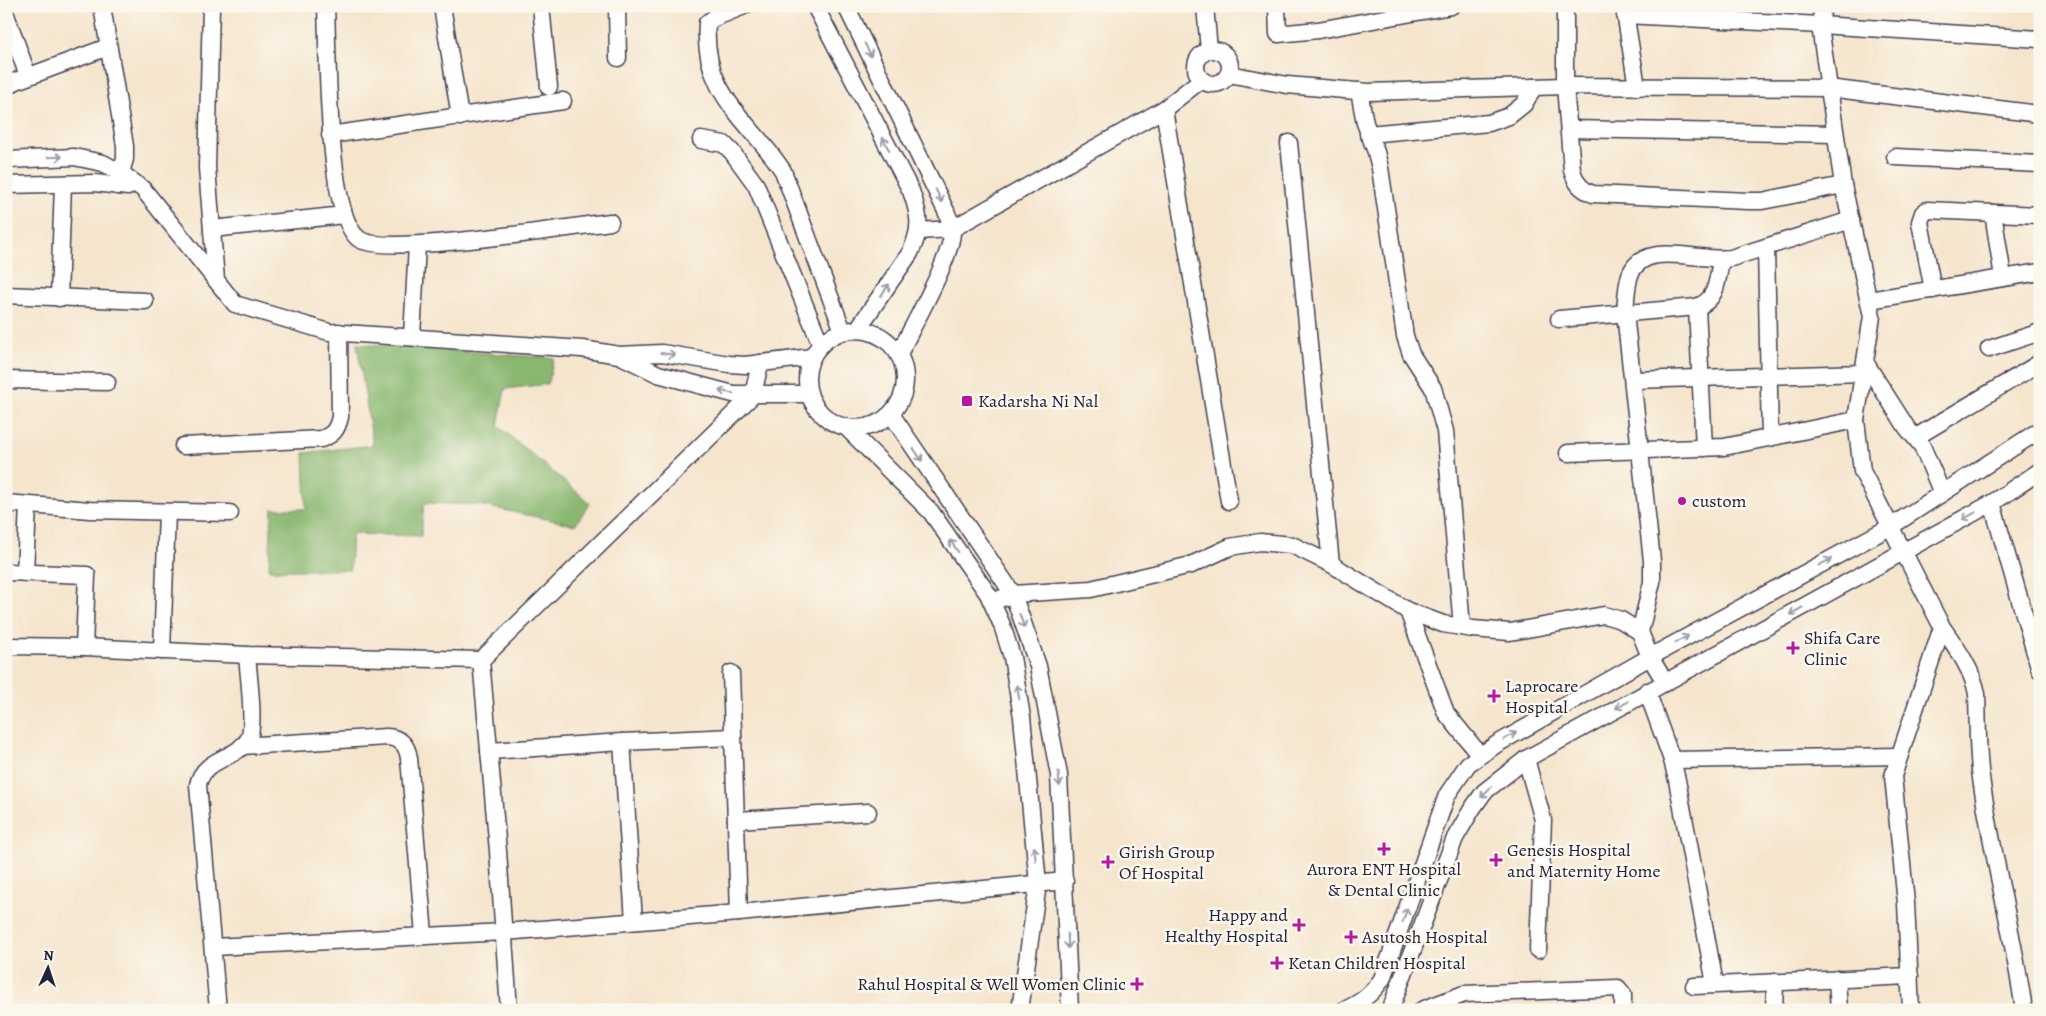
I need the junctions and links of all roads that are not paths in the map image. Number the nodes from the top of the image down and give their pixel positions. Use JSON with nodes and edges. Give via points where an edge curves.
{"nodes":[{"id":1,"x":102,"y":6,"type":"edge"},
{"id":2,"x":210,"y":6,"type":"edge"},
{"id":3,"x":326,"y":6,"type":"edge"},
{"id":4,"x":442,"y":6,"type":"edge"},
{"id":5,"x":541,"y":6,"type":"edge"},
{"id":6,"x":617,"y":6,"type":"edge"},
{"id":7,"x":744,"y":6,"type":"edge"},
{"id":8,"x":815,"y":6,"type":"edge"},
{"id":9,"x":846,"y":6,"type":"edge"},
{"id":10,"x":1205,"y":6,"type":"edge"},
{"id":11,"x":1277,"y":6,"type":"edge"},
{"id":12,"x":1451,"y":6,"type":"edge"},
{"id":13,"x":1565,"y":6,"type":"edge"},
{"id":14,"x":1823,"y":6,"type":"edge"},
{"id":15,"x":1403,"y":10,"type":"edge"},
{"id":16,"x":1624,"y":11,"type":"edge"},
{"id":17,"x":6,"y":15,"type":"edge"},
{"id":18,"x":1820,"y":25,"type":"junction"},
{"id":19,"x":2040,"y":39,"type":"edge"},
{"id":20,"x":108,"y":47,"type":"junction"},
{"id":21,"x":1209,"y":50,"type":"junction"},
{"id":22,"x":618,"y":58,"type":"dead end"},
{"id":23,"x":1229,"y":74,"type":"junction"},
{"id":24,"x":28,"y":76,"type":"junction"},
{"id":25,"x":1202,"y":80,"type":"junction"},
{"id":26,"x":6,"y":86,"type":"edge"},
{"id":27,"x":1534,"y":86,"type":"junction"},
{"id":28,"x":1565,"y":86,"type":"junction"},
{"id":29,"x":548,"y":87,"type":"dead end"},
{"id":30,"x":1637,"y":87,"type":"junction"},
{"id":31,"x":1828,"y":88,"type":"junction"},
{"id":32,"x":1359,"y":91,"type":"junction"},
{"id":33,"x":563,"y":101,"type":"dead end"},
{"id":34,"x":1164,"y":110,"type":"junction"},
{"id":35,"x":2040,"y":114,"type":"edge"},
{"id":36,"x":460,"y":117,"type":"junction"},
{"id":37,"x":1569,"y":129,"type":"junction"},
{"id":38,"x":1368,"y":134,"type":"junction"},
{"id":39,"x":1835,"y":134,"type":"junction"},
{"id":40,"x":330,"y":135,"type":"junction"},
{"id":41,"x":701,"y":140,"type":"dead end"},
{"id":42,"x":1289,"y":143,"type":"dead end"},
{"id":43,"x":1895,"y":157,"type":"dead end"},
{"id":44,"x":6,"y":160,"type":"edge"},
{"id":45,"x":2040,"y":164,"type":"edge"},
{"id":46,"x":120,"y":180,"type":"junction"},
{"id":47,"x":63,"y":184,"type":"junction"},
{"id":48,"x":6,"y":185,"type":"edge"},
{"id":49,"x":1843,"y":185,"type":"junction"},
{"id":50,"x":1993,"y":213,"type":"junction"},
{"id":51,"x":344,"y":215,"type":"junction"},
{"id":52,"x":2040,"y":215,"type":"edge"},
{"id":53,"x":1851,"y":220,"type":"junction"},
{"id":54,"x":610,"y":222,"type":"dead end"},
{"id":55,"x":212,"y":229,"type":"junction"},
{"id":56,"x":952,"y":229,"type":"junction"},
{"id":57,"x":918,"y":231,"type":"junction"},
{"id":58,"x":417,"y":245,"type":"junction"},
{"id":59,"x":1766,"y":246,"type":"junction"},
{"id":60,"x":1721,"y":260,"type":"junction"},
{"id":61,"x":2040,"y":272,"type":"edge"},
{"id":62,"x":2003,"y":278,"type":"junction"},
{"id":63,"x":216,"y":280,"type":"junction"},
{"id":64,"x":1933,"y":290,"type":"junction"},
{"id":65,"x":6,"y":296,"type":"edge"},
{"id":66,"x":59,"y":298,"type":"junction"},
{"id":67,"x":1869,"y":300,"type":"junction"},
{"id":68,"x":145,"y":301,"type":"dead end"},
{"id":69,"x":1697,"y":307,"type":"junction"},
{"id":70,"x":1625,"y":313,"type":"junction"},
{"id":71,"x":1559,"y":319,"type":"dead end"},
{"id":72,"x":850,"y":330,"type":"junction"},
{"id":73,"x":339,"y":332,"type":"junction"},
{"id":74,"x":2040,"y":332,"type":"edge"},
{"id":75,"x":412,"y":337,"type":"junction"},
{"id":76,"x":1989,"y":349,"type":"dead end"},
{"id":77,"x":816,"y":351,"type":"junction"},
{"id":78,"x":899,"y":354,"type":"junction"},
{"id":79,"x":619,"y":355,"type":"junction"},
{"id":80,"x":760,"y":363,"type":"junction"},
{"id":81,"x":2038,"y":364,"type":"dead end"},
{"id":82,"x":1864,"y":367,"type":"junction"},
{"id":83,"x":1769,"y":376,"type":"junction"},
{"id":84,"x":1700,"y":378,"type":"junction"},
{"id":85,"x":6,"y":380,"type":"edge"},
{"id":86,"x":1633,"y":380,"type":"junction"},
{"id":87,"x":107,"y":382,"type":"dead end"},
{"id":88,"x":810,"y":394,"type":"junction"},
{"id":89,"x":753,"y":395,"type":"junction"},
{"id":90,"x":891,"y":414,"type":"junction"},
{"id":91,"x":1856,"y":420,"type":"junction"},
{"id":92,"x":846,"y":427,"type":"junction"},
{"id":93,"x":2040,"y":430,"type":"edge"},
{"id":94,"x":1916,"y":437,"type":"junction"},
{"id":95,"x":1770,"y":438,"type":"junction"},
{"id":96,"x":183,"y":446,"type":"dead end"},
{"id":97,"x":1704,"y":448,"type":"junction"},
{"id":98,"x":1640,"y":450,"type":"junction"},
{"id":99,"x":1568,"y":453,"type":"dead end"},
{"id":100,"x":2040,"y":471,"type":"edge"},
{"id":101,"x":1942,"y":493,"type":"junction"},
{"id":102,"x":1229,"y":501,"type":"dead end"},
{"id":103,"x":6,"y":503,"type":"edge"},
{"id":104,"x":1992,"y":503,"type":"junction"},
{"id":105,"x":28,"y":505,"type":"junction"},
{"id":106,"x":167,"y":512,"type":"junction"},
{"id":107,"x":230,"y":513,"type":"dead end"},
{"id":108,"x":1890,"y":527,"type":"junction"},
{"id":109,"x":1903,"y":552,"type":"junction"},
{"id":110,"x":1331,"y":564,"type":"junction"},
{"id":111,"x":6,"y":572,"type":"edge"},
{"id":112,"x":25,"y":573,"type":"junction"},
{"id":113,"x":1012,"y":594,"type":"junction"},
{"id":114,"x":992,"y":602,"type":"junction"},
{"id":115,"x":1408,"y":611,"type":"junction"},
{"id":116,"x":1462,"y":627,"type":"junction"},
{"id":117,"x":1942,"y":627,"type":"junction"},
{"id":118,"x":1640,"y":632,"type":"junction"},
{"id":119,"x":6,"y":646,"type":"edge"},
{"id":120,"x":84,"y":647,"type":"junction"},
{"id":121,"x":162,"y":651,"type":"junction"},
{"id":122,"x":247,"y":655,"type":"junction"},
{"id":123,"x":1650,"y":657,"type":"junction"},
{"id":124,"x":481,"y":660,"type":"junction"},
{"id":125,"x":2040,"y":670,"type":"edge"},
{"id":126,"x":731,"y":673,"type":"dead end"},
{"id":127,"x":1665,"y":682,"type":"junction"},
{"id":128,"x":1646,"y":691,"type":"junction"},
{"id":129,"x":734,"y":737,"type":"junction"},
{"id":130,"x":622,"y":742,"type":"junction"},
{"id":131,"x":242,"y":746,"type":"junction"},
{"id":132,"x":489,"y":751,"type":"junction"},
{"id":133,"x":1480,"y":755,"type":"junction"},
{"id":134,"x":1899,"y":756,"type":"junction"},
{"id":135,"x":1526,"y":759,"type":"junction"},
{"id":136,"x":1672,"y":760,"type":"junction"},
{"id":137,"x":868,"y":812,"type":"dead end"},
{"id":138,"x":736,"y":820,"type":"junction"},
{"id":139,"x":1065,"y":881,"type":"junction"},
{"id":140,"x":1038,"y":884,"type":"junction"},
{"id":141,"x":739,"y":913,"type":"junction"},
{"id":142,"x":634,"y":921,"type":"junction"},
{"id":143,"x":504,"y":932,"type":"junction"},
{"id":144,"x":424,"y":935,"type":"junction"},
{"id":145,"x":212,"y":947,"type":"junction"},
{"id":146,"x":1538,"y":950,"type":"dead end"},
{"id":147,"x":1910,"y":976,"type":"junction"},
{"id":148,"x":1837,"y":979,"type":"junction"},
{"id":149,"x":1775,"y":982,"type":"junction"},
{"id":150,"x":1715,"y":984,"type":"junction"},
{"id":151,"x":1694,"y":986,"type":"dead end"},
{"id":152,"x":1395,"y":1009,"type":"edge"},
{"id":153,"x":218,"y":1010,"type":"edge"},
{"id":154,"x":509,"y":1010,"type":"edge"},
{"id":155,"x":1020,"y":1010,"type":"edge"},
{"id":156,"x":1070,"y":1010,"type":"edge"},
{"id":157,"x":1344,"y":1010,"type":"edge"},
{"id":158,"x":1422,"y":1010,"type":"edge"},
{"id":159,"x":1624,"y":1010,"type":"edge"},
{"id":160,"x":1774,"y":1010,"type":"edge"},
{"id":161,"x":1839,"y":1010,"type":"edge"},
{"id":162,"x":1912,"y":1010,"type":"edge"},
{"id":163,"x":2024,"y":1010,"type":"edge"}],
"edges":[{"from":1,"to":20,"type":"street"},
{"from":2,"to":55,"type":"street","via":[[207,152]]},
{"from":3,"to":40,"type":"street"},
{"from":4,"to":36,"type":"street"},
{"from":5,"to":29,"type":"street"},
{"from":6,"to":22,"type":"street"},
{"from":7,"to":72,"type":"street","via":[[707,23],[710,62],[719,90],[784,172]]},
{"from":57,"to":8,"type":"street","one_way":true,"via":[[911,191]]},
{"from":9,"to":56,"type":"street","one_way":true},
{"from":10,"to":21,"type":"street"},
{"from":11,"to":15,"type":"street","via":[[1278,34],[1318,30]]},
{"from":12,"to":15,"type":"street"},
{"from":13,"to":28,"type":"street"},
{"from":14,"to":18,"type":"street"},
{"from":16,"to":18,"type":"street"},
{"from":16,"to":30,"type":"street"},
{"from":17,"to":24,"type":"street"},
{"from":18,"to":19,"type":"street"},
{"from":18,"to":31,"type":"street"},
{"from":20,"to":24,"type":"street"},
{"from":20,"to":46,"type":"street","via":[[125,146],[126,159]]},
{"from":21,"to":23,"type":"street","via":[[1224,54],[1230,63]]},
{"from":21,"to":25,"type":"street","via":[[1197,60],[1196,71]]},
{"from":23,"to":25,"type":"street","via":[[1217,84]]},
{"from":23,"to":32,"type":"street","via":[[1287,85]]},
{"from":24,"to":26,"type":"street"},
{"from":25,"to":34,"type":"street"},
{"from":27,"to":28,"type":"street"},
{"from":27,"to":32,"type":"street"},
{"from":27,"to":38,"type":"street","via":[[1524,104],[1509,116],[1489,122]]},
{"from":28,"to":30,"type":"street"},
{"from":28,"to":37,"type":"street"},
{"from":30,"to":31,"type":"street"},
{"from":31,"to":35,"type":"street"},
{"from":31,"to":39,"type":"street"},
{"from":32,"to":38,"type":"street"},
{"from":33,"to":36,"type":"street"},
{"from":34,"to":56,"type":"street"},
{"from":34,"to":102,"type":"street"},
{"from":36,"to":40,"type":"street"},
{"from":37,"to":39,"type":"street"},
{"from":37,"to":49,"type":"street","via":[[1576,182],[1593,194],[1762,201]]},
{"from":38,"to":116,"type":"street","via":[[1380,168],[1405,336],[1433,388],[1445,431]]},
{"from":39,"to":49,"type":"street"},
{"from":40,"to":51,"type":"street"},
{"from":41,"to":77,"type":"street","via":[[724,144],[756,185]]},
{"from":42,"to":110,"type":"street"},
{"from":43,"to":45,"type":"street"},
{"from":44,"to":46,"type":"street","one_way":true,"via":[[74,156],[103,163]]},
{"from":46,"to":47,"type":"street"},
{"from":46,"to":63,"type":"street","via":[[143,188]]},
{"from":47,"to":48,"type":"street"},
{"from":47,"to":66,"type":"street"},
{"from":49,"to":53,"type":"street"},
{"from":50,"to":52,"type":"street"},
{"from":50,"to":62,"type":"street"},
{"from":50,"to":64,"type":"street","via":[[1934,209],[1923,213],[1920,222]]},
{"from":51,"to":55,"type":"street"},
{"from":51,"to":58,"type":"street","via":[[358,239],[384,245]]},
{"from":53,"to":59,"type":"street"},
{"from":53,"to":67,"type":"street"},
{"from":54,"to":58,"type":"street"},
{"from":55,"to":63,"type":"street"},
{"from":56,"to":57,"type":"street"},
{"from":56,"to":78,"type":"street","via":[[945,260]]},
{"from":72,"to":57,"type":"street","one_way":true,"via":[[910,253]]},
{"from":58,"to":75,"type":"street"},
{"from":59,"to":60,"type":"street"},
{"from":59,"to":83,"type":"street"},
{"from":60,"to":69,"type":"street","via":[[1714,294]]},
{"from":60,"to":70,"type":"street","via":[[1668,254],[1644,258],[1631,273]]},
{"from":61,"to":62,"type":"street"},
{"from":62,"to":64,"type":"street"},
{"from":63,"to":73,"type":"street","via":[[235,304],[329,332]]},
{"from":64,"to":67,"type":"street"},
{"from":65,"to":66,"type":"street"},
{"from":66,"to":68,"type":"street"},
{"from":67,"to":82,"type":"street","via":[[1872,316]]},
{"from":69,"to":70,"type":"street"},
{"from":69,"to":84,"type":"street"},
{"from":70,"to":71,"type":"street"},
{"from":70,"to":86,"type":"street"},
{"from":72,"to":77,"type":"street"},
{"from":72,"to":78,"type":"street","via":[[870,331],[881,336]]},
{"from":73,"to":75,"type":"street"},
{"from":73,"to":96,"type":"street","via":[[340,417],[333,434],[320,440]]},
{"from":74,"to":76,"type":"street"},
{"from":75,"to":79,"type":"street","via":[[582,349]]},
{"from":77,"to":80,"type":"street"},
{"from":77,"to":88,"type":"street","via":[[808,369]]},
{"from":78,"to":90,"type":"street","via":[[905,369],[905,385],[901,401]]},
{"from":79,"to":80,"type":"street","one_way":true,"via":[[662,353],[729,364]]},
{"from":89,"to":79,"type":"street","one_way":true,"via":[[733,394],[658,374]]},
{"from":80,"to":89,"type":"street"},
{"from":81,"to":94,"type":"street"},
{"from":82,"to":83,"type":"street"},
{"from":82,"to":91,"type":"street"},
{"from":82,"to":94,"type":"street"},
{"from":83,"to":84,"type":"street"},
{"from":83,"to":95,"type":"street"},
{"from":84,"to":86,"type":"street"},
{"from":84,"to":97,"type":"street"},
{"from":85,"to":87,"type":"street"},
{"from":86,"to":98,"type":"street"},
{"from":88,"to":89,"type":"street"},
{"from":88,"to":92,"type":"street","via":[[823,416]]},
{"from":89,"to":124,"type":"street"},
{"from":90,"to":92,"type":"street","via":[[862,428]]},
{"from":90,"to":113,"type":"street","one_way":true},
{"from":91,"to":95,"type":"street"},
{"from":91,"to":108,"type":"street","via":[[1862,471]]},
{"from":114,"to":92,"type":"street","one_way":true,"via":[[931,512]]},
{"from":93,"to":101,"type":"street"},
{"from":94,"to":101,"type":"street"},
{"from":95,"to":97,"type":"street"},
{"from":97,"to":98,"type":"street"},
{"from":98,"to":99,"type":"street"},
{"from":98,"to":118,"type":"street","via":[[1652,554],[1652,582]]},
{"from":100,"to":104,"type":"street"},
{"from":101,"to":108,"type":"street"},
{"from":103,"to":105,"type":"street"},
{"from":104,"to":109,"type":"street","one_way":true},
{"from":104,"to":125,"type":"street"},
{"from":105,"to":106,"type":"street"},
{"from":105,"to":112,"type":"street"},
{"from":106,"to":107,"type":"street"},
{"from":106,"to":121,"type":"street"},
{"from":108,"to":109,"type":"street"},
{"from":123,"to":108,"type":"street","one_way":true},
{"from":109,"to":117,"type":"street"},
{"from":109,"to":127,"type":"street","one_way":true},
{"from":110,"to":113,"type":"street","via":[[1292,545],[1260,542],[1230,547],[1191,565],[1091,589]]},
{"from":110,"to":115,"type":"street"},
{"from":111,"to":112,"type":"street"},
{"from":112,"to":120,"type":"street","via":[[87,575]]},
{"from":113,"to":114,"type":"street"},
{"from":113,"to":139,"type":"street","one_way":true,"via":[[1038,666],[1052,732],[1059,775]]},
{"from":140,"to":114,"type":"street","one_way":true,"via":[[1022,716],[1012,657]]},
{"from":115,"to":116,"type":"street","via":[[1443,624]]},
{"from":115,"to":133,"type":"street","via":[[1446,713]]},
{"from":116,"to":118,"type":"street","via":[[1510,632],[1604,616],[1621,620]]},
{"from":117,"to":134,"type":"street"},
{"from":117,"to":163,"type":"street","via":[[1975,683],[1978,694],[1980,776]]},
{"from":118,"to":123,"type":"street"},
{"from":119,"to":120,"type":"street"},
{"from":120,"to":121,"type":"street"},
{"from":121,"to":122,"type":"street"},
{"from":122,"to":124,"type":"street"},
{"from":122,"to":131,"type":"street","via":[[250,732]]},
{"from":123,"to":127,"type":"street"},
{"from":133,"to":123,"type":"street","one_way":true},
{"from":124,"to":132,"type":"street"},
{"from":126,"to":129,"type":"street"},
{"from":127,"to":128,"type":"street"},
{"from":128,"to":135,"type":"street","one_way":true},
{"from":128,"to":136,"type":"street"},
{"from":129,"to":130,"type":"street"},
{"from":129,"to":138,"type":"street"},
{"from":130,"to":132,"type":"street"},
{"from":130,"to":142,"type":"street"},
{"from":131,"to":144,"type":"street","via":[[387,737],[403,742],[409,758]]},
{"from":131,"to":145,"type":"street","via":[[204,770],[198,785]]},
{"from":132,"to":143,"type":"street"},
{"from":157,"to":133,"type":"street","one_way":true,"via":[[1372,993],[1382,979],[1447,795],[1468,764]]},
{"from":134,"to":136,"type":"street"},
{"from":134,"to":147,"type":"street","via":[[1893,776]]},
{"from":135,"to":146,"type":"street","via":[[1543,820]]},
{"from":135,"to":152,"type":"street","one_way":true,"via":[[1484,792],[1455,838]]},
{"from":136,"to":150,"type":"street"},
{"from":137,"to":138,"type":"street"},
{"from":138,"to":141,"type":"street"},
{"from":139,"to":140,"type":"street"},
{"from":139,"to":156,"type":"street","one_way":true},
{"from":140,"to":141,"type":"street"},
{"from":140,"to":155,"type":"street"},
{"from":141,"to":142,"type":"street"},
{"from":142,"to":143,"type":"street"},
{"from":143,"to":144,"type":"street"},
{"from":143,"to":154,"type":"street"},
{"from":144,"to":145,"type":"street"},
{"from":145,"to":153,"type":"street"},
{"from":147,"to":148,"type":"street"},
{"from":147,"to":162,"type":"street"},
{"from":148,"to":149,"type":"street"},
{"from":148,"to":161,"type":"street"},
{"from":149,"to":150,"type":"street"},
{"from":149,"to":160,"type":"street"},
{"from":150,"to":151,"type":"street"},
{"from":158,"to":159,"type":"street","via":[[1464,994],[1618,988],[1623,994]]}]}
